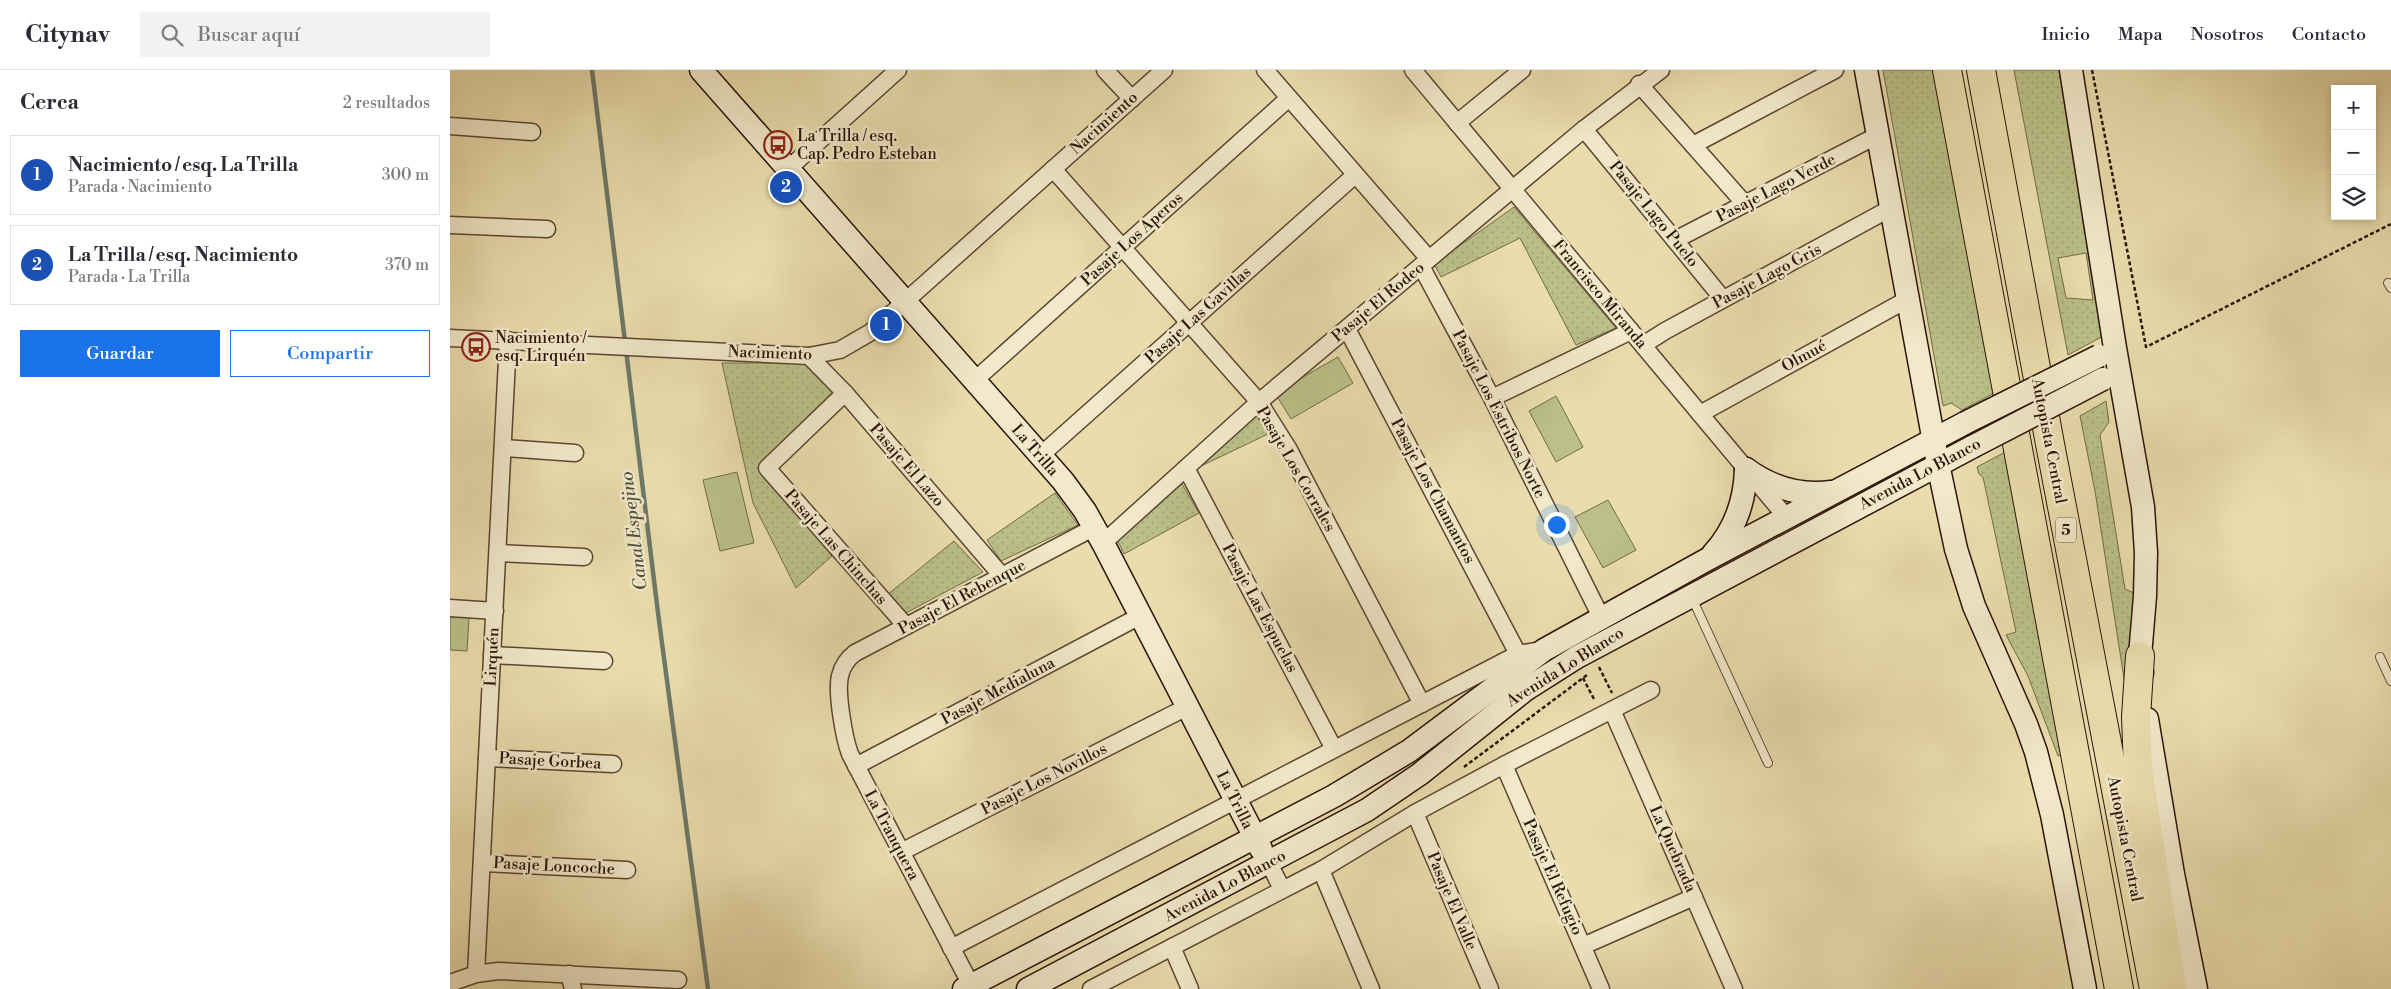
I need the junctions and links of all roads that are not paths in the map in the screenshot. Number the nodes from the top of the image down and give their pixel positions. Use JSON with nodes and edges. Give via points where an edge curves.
{"nodes":[{"id":1,"x":701,"y":70,"type":"edge"},
{"id":2,"x":898,"y":70,"type":"edge"},
{"id":3,"x":1105,"y":70,"type":"edge"},
{"id":4,"x":1164,"y":70,"type":"edge"},
{"id":5,"x":1265,"y":70,"type":"edge"},
{"id":6,"x":1413,"y":70,"type":"edge"},
{"id":7,"x":1522,"y":70,"type":"edge"},
{"id":8,"x":1660,"y":70,"type":"edge"},
{"id":9,"x":1835,"y":70,"type":"edge"},
{"id":10,"x":1866,"y":70,"type":"edge"},
{"id":11,"x":1947,"y":70,"type":"edge"},
{"id":12,"x":1982,"y":70,"type":"edge"},
{"id":13,"x":2071,"y":70,"type":"edge"},
{"id":14,"x":1640,"y":84,"type":"junction"},
{"id":15,"x":1289,"y":98,"type":"junction"},
{"id":16,"x":1132,"y":99,"type":"junction"},
{"id":17,"x":1457,"y":122,"type":"junction"},
{"id":18,"x":450,"y":126,"type":"edge"},
{"id":19,"x":1584,"y":129,"type":"junction"},
{"id":20,"x":532,"y":132,"type":"dead end"},
{"id":21,"x":1878,"y":135,"type":"junction"},
{"id":22,"x":1693,"y":145,"type":"junction"},
{"id":23,"x":788,"y":169,"type":"junction"},
{"id":24,"x":1053,"y":169,"type":"junction"},
{"id":25,"x":1355,"y":175,"type":"junction"},
{"id":26,"x":1513,"y":190,"type":"junction"},
{"id":27,"x":1745,"y":204,"type":"junction"},
{"id":28,"x":1891,"y":208,"type":"junction"},
{"id":29,"x":450,"y":225,"type":"edge"},
{"id":30,"x":547,"y":229,"type":"dead end"},
{"id":31,"x":1675,"y":240,"type":"junction"},
{"id":32,"x":1122,"y":248,"type":"junction"},
{"id":33,"x":1425,"y":263,"type":"junction"},
{"id":34,"x":1908,"y":299,"type":"junction"},
{"id":35,"x":1723,"y":300,"type":"junction"},
{"id":36,"x":904,"y":301,"type":"junction"},
{"id":37,"x":1189,"y":323,"type":"junction"},
{"id":38,"x":1347,"y":329,"type":"junction"},
{"id":39,"x":1631,"y":332,"type":"junction"},
{"id":40,"x":450,"y":338,"type":"edge"},
{"id":41,"x":508,"y":340,"type":"junction"},
{"id":42,"x":1643,"y":345,"type":"junction"},
{"id":43,"x":2107,"y":352,"type":"junction"},
{"id":44,"x":809,"y":356,"type":"junction"},
{"id":45,"x":2111,"y":375,"type":"junction"},
{"id":46,"x":974,"y":380,"type":"junction"},
{"id":47,"x":845,"y":393,"type":"junction"},
{"id":48,"x":1492,"y":398,"type":"junction"},
{"id":49,"x":1259,"y":402,"type":"junction"},
{"id":50,"x":1700,"y":414,"type":"junction"},
{"id":51,"x":1934,"y":440,"type":"junction"},
{"id":52,"x":503,"y":448,"type":"junction"},
{"id":53,"x":575,"y":454,"type":"dead end"},
{"id":54,"x":1040,"y":455,"type":"junction"},
{"id":55,"x":1938,"y":464,"type":"junction"},
{"id":56,"x":1186,"y":468,"type":"junction"},
{"id":57,"x":1746,"y":469,"type":"junction"},
{"id":58,"x":1837,"y":491,"type":"junction"},
{"id":59,"x":1786,"y":518,"type":"junction"},
{"id":60,"x":1814,"y":529,"type":"junction"},
{"id":61,"x":1099,"y":535,"type":"junction"},
{"id":62,"x":498,"y":553,"type":"junction"},
{"id":63,"x":584,"y":557,"type":"dead end"},
{"id":64,"x":1708,"y":559,"type":"junction"},
{"id":65,"x":1002,"y":576,"type":"junction"},
{"id":66,"x":1690,"y":594,"type":"junction"},
{"id":67,"x":450,"y":608,"type":"edge"},
{"id":68,"x":494,"y":610,"type":"junction"},
{"id":69,"x":1140,"y":616,"type":"junction"},
{"id":70,"x":1601,"y":617,"type":"junction"},
{"id":71,"x":906,"y":626,"type":"junction"},
{"id":72,"x":1544,"y":650,"type":"junction"},
{"id":73,"x":1518,"y":654,"type":"junction"},
{"id":74,"x":492,"y":655,"type":"junction"},
{"id":75,"x":2140,"y":656,"type":"junction"},
{"id":76,"x":2380,"y":657,"type":"dead end"},
{"id":77,"x":604,"y":661,"type":"dead end"},
{"id":78,"x":840,"y":676,"type":"joint"},
{"id":79,"x":2391,"y":680,"type":"edge"},
{"id":80,"x":1651,"y":690,"type":"dead end"},
{"id":81,"x":1422,"y":704,"type":"junction"},
{"id":82,"x":1187,"y":707,"type":"junction"},
{"id":83,"x":1611,"y":711,"type":"junction"},
{"id":84,"x":1334,"y":749,"type":"junction"},
{"id":85,"x":487,"y":758,"type":"junction"},
{"id":86,"x":1768,"y":763,"type":"dead end"},
{"id":87,"x":613,"y":764,"type":"dead end"},
{"id":88,"x":1504,"y":765,"type":"junction"},
{"id":89,"x":856,"y":766,"type":"junction"},
{"id":90,"x":1236,"y":800,"type":"junction"},
{"id":91,"x":1415,"y":813,"type":"junction"},
{"id":92,"x":1254,"y":837,"type":"junction"},
{"id":93,"x":901,"y":852,"type":"junction"},
{"id":94,"x":482,"y":863,"type":"junction"},
{"id":95,"x":1269,"y":863,"type":"junction"},
{"id":96,"x":627,"y":870,"type":"dead end"},
{"id":97,"x":1321,"y":870,"type":"junction"},
{"id":98,"x":1282,"y":890,"type":"junction"},
{"id":99,"x":1694,"y":897,"type":"junction"},
{"id":100,"x":1583,"y":946,"type":"junction"},
{"id":101,"x":1172,"y":947,"type":"junction"},
{"id":102,"x":951,"y":948,"type":"junction"},
{"id":103,"x":476,"y":974,"type":"junction"},
{"id":104,"x":678,"y":980,"type":"dead end"},
{"id":105,"x":571,"y":982,"type":"edge"},
{"id":106,"x":455,"y":984,"type":"edge"},
{"id":107,"x":630,"y":984,"type":"edge"},
{"id":108,"x":967,"y":987,"type":"edge"},
{"id":109,"x":1028,"y":989,"type":"edge"},
{"id":110,"x":1091,"y":989,"type":"edge"},
{"id":111,"x":1190,"y":989,"type":"edge"},
{"id":112,"x":1371,"y":989,"type":"edge"},
{"id":113,"x":1490,"y":989,"type":"edge"},
{"id":114,"x":1602,"y":989,"type":"edge"},
{"id":115,"x":1734,"y":989,"type":"edge"},
{"id":116,"x":2085,"y":989,"type":"edge"},
{"id":117,"x":2119,"y":989,"type":"edge"},
{"id":118,"x":2154,"y":989,"type":"edge"},
{"id":119,"x":2172,"y":989,"type":"edge"},
{"id":120,"x":2196,"y":989,"type":"edge"}],
"edges":[{"from":1,"to":23,"type":"main road","name":"La Trilla"},
{"from":2,"to":23,"type":"street"},
{"from":3,"to":16,"type":"street"},
{"from":4,"to":16,"type":"street","name":"Nacimiento"},
{"from":5,"to":15,"type":"street","name":"Pasaje Los Estribos Norte"},
{"from":6,"to":17,"type":"street","name":"Francisco Miranda"},
{"from":7,"to":17,"type":"street"},
{"from":8,"to":14,"type":"street","name":"Pasaje El Rodeo"},
{"from":9,"to":22,"type":"street"},
{"from":10,"to":21,"type":"main road"},
{"from":11,"to":117,"type":"highway","name":"Autopista Central","number":"5"},
{"from":12,"to":118,"type":"highway","name":"Autopista Central","number":"5"},
{"from":13,"to":43,"type":"main road"},
{"from":14,"to":19,"type":"street","name":"Pasaje El Rodeo"},
{"from":14,"to":22,"type":"street"},
{"from":15,"to":25,"type":"street","name":"Pasaje Los Estribos Norte"},
{"from":15,"to":32,"type":"street","name":"Pasaje Los Aperos"},
{"from":16,"to":24,"type":"street","name":"Nacimiento"},
{"from":17,"to":26,"type":"street","name":"Francisco Miranda"},
{"from":18,"to":20,"type":"street"},
{"from":19,"to":26,"type":"street","name":"Pasaje El Rodeo"},
{"from":19,"to":31,"type":"street","name":"Pasaje Lago Puelo"},
{"from":21,"to":27,"type":"street","name":"Pasaje Lago Verde"},
{"from":21,"to":28,"type":"main road"},
{"from":22,"to":27,"type":"street"},
{"from":23,"to":36,"type":"main road","name":"La Trilla"},
{"from":24,"to":32,"type":"street","name":"Pasaje Los Corrales"},
{"from":24,"to":36,"type":"street","name":"Nacimiento"},
{"from":25,"to":33,"type":"street","name":"Pasaje Los Estribos Norte"},
{"from":25,"to":37,"type":"street","name":"Pasaje Las Gavillas"},
{"from":26,"to":33,"type":"street","name":"Pasaje El Rodeo"},
{"from":26,"to":39,"type":"street","name":"Francisco Miranda"},
{"from":27,"to":31,"type":"street","name":"Pasaje Lago Verde"},
{"from":28,"to":34,"type":"main road"},
{"from":28,"to":35,"type":"street","name":"Pasaje Lago Gris"},
{"from":29,"to":30,"type":"street"},
{"from":31,"to":35,"type":"street","name":"Pasaje Lago Puelo"},
{"from":32,"to":37,"type":"street","name":"Pasaje Los Corrales"},
{"from":32,"to":46,"type":"street","name":"Pasaje Los Aperos"},
{"from":33,"to":38,"type":"street","name":"Pasaje El Rodeo"},
{"from":33,"to":48,"type":"street","name":"Pasaje Los Estribos Norte"},
{"from":34,"to":50,"type":"street","name":"Olmué"},
{"from":34,"to":51,"type":"main road"},
{"from":35,"to":42,"type":"street","name":"Pasaje Lago Gris"},
{"from":36,"to":44,"type":"street","name":"Nacimiento","via":[[871,332],[851,345]]},
{"from":36,"to":46,"type":"main road","name":"La Trilla"},
{"from":37,"to":49,"type":"street","name":"Pasaje Los Corrales"},
{"from":37,"to":54,"type":"street","name":"Pasaje Las Gavillas"},
{"from":38,"to":49,"type":"street","name":"Pasaje El Rodeo"},
{"from":38,"to":73,"type":"street","name":"Pasaje Los Chamantos"},
{"from":39,"to":42,"type":"street","name":"Francisco Miranda"},
{"from":39,"to":48,"type":"street"},
{"from":40,"to":41,"type":"street","name":"Nacimiento"},
{"from":41,"to":44,"type":"street","name":"Nacimiento"},
{"from":41,"to":52,"type":"street","name":"Lirquén"},
{"from":42,"to":50,"type":"street","name":"Francisco Miranda"},
{"from":43,"to":45,"type":"main road"},
{"from":43,"to":51,"type":"main road","name":"Avenida Lo Blanco","bridge":true},
{"from":44,"to":47,"type":"street","name":"Pasaje El Lazo"},
{"from":45,"to":55,"type":"main road","name":"Avenida Lo Blanco","bridge":true},
{"from":45,"to":75,"type":"main road","via":[[2143,507],[2145,579]]},
{"from":46,"to":54,"type":"main road","name":"La Trilla"},
{"from":47,"to":65,"type":"street","name":"Pasaje El Lazo"},
{"from":47,"to":71,"type":"street","name":"Pasaje Las Chinchas","via":[[767,468]]},
{"from":48,"to":70,"type":"street","name":"Pasaje Los Estribos Norte"},
{"from":49,"to":56,"type":"street","name":"Pasaje El Rodeo"},
{"from":49,"to":81,"type":"street","name":"Pasaje Los Corrales","via":[[1288,448]]},
{"from":50,"to":57,"type":"street","name":"Francisco Miranda"},
{"from":51,"to":55,"type":"main road"},
{"from":51,"to":58,"type":"main road","name":"Avenida Lo Blanco"},
{"from":52,"to":53,"type":"street"},
{"from":52,"to":62,"type":"street","name":"Lirquén"},
{"from":54,"to":61,"type":"main road","name":"La Trilla","via":[[1076,498]]},
{"from":55,"to":60,"type":"main road","name":"Avenida Lo Blanco"},
{"from":55,"to":116,"type":"main road","via":[[1963,576],[2026,724],[2045,783]]},
{"from":56,"to":61,"type":"street","name":"Pasaje El Rodeo"},
{"from":56,"to":84,"type":"street","name":"Pasaje Las Espuelas"},
{"from":57,"to":58,"type":"main road","via":[[1767,483],[1791,491]]},
{"from":57,"to":59,"type":"street","name":"Francisco Miranda"},
{"from":57,"to":64,"type":"main road","via":[[1744,496],[1738,516]]},
{"from":58,"to":59,"type":"main road","name":"Avenida Lo Blanco"},
{"from":59,"to":60,"type":"main road","via":[[1797,526]]},
{"from":59,"to":64,"type":"main road","name":"Avenida Lo Blanco"},
{"from":60,"to":66,"type":"main road","name":"Avenida Lo Blanco"},
{"from":61,"to":65,"type":"street","name":"Pasaje El Rebenque"},
{"from":61,"to":69,"type":"main road","name":"La Trilla"},
{"from":62,"to":63,"type":"street"},
{"from":62,"to":68,"type":"street","name":"Lirquén"},
{"from":64,"to":70,"type":"main road","name":"Avenida Lo Blanco"},
{"from":65,"to":71,"type":"street","name":"Pasaje El Rebenque"},
{"from":66,"to":86,"type":"lane"},
{"from":66,"to":95,"type":"main road","name":"Avenida Lo Blanco","via":[[1550,673],[1505,704],[1391,794]]},
{"from":67,"to":68,"type":"street"},
{"from":68,"to":74,"type":"street","name":"Lirquén"},
{"from":69,"to":82,"type":"main road","name":"La Trilla"},
{"from":69,"to":89,"type":"street","name":"Pasaje Medialuna"},
{"from":70,"to":72,"type":"main road","name":"Avenida Lo Blanco"},
{"from":71,"to":78,"type":"street","name":"Pasaje El Rebenque","via":[[851,656]]},
{"from":72,"to":73,"type":"street","name":"Avenida Lo Blanco"},
{"from":72,"to":92,"type":"main road","name":"Avenida Lo Blanco","via":[[1386,766]]},
{"from":73,"to":81,"type":"street","name":"Avenida Lo Blanco"},
{"from":74,"to":77,"type":"street"},
{"from":74,"to":85,"type":"street","name":"Lirquén"},
{"from":75,"to":119,"type":"highway","via":[[2136,717],[2138,769]]},
{"from":75,"to":120,"type":"main road","via":[[2152,759]]},
{"from":76,"to":79,"type":"lane"},
{"from":78,"to":89,"type":"street","name":"La Tranquera","via":[[845,741]]},
{"from":80,"to":83,"type":"street","name":"Avenida Lo Blanco"},
{"from":81,"to":84,"type":"street","name":"Avenida Lo Blanco"},
{"from":82,"to":90,"type":"main road","name":"La Trilla"},
{"from":82,"to":93,"type":"street","name":"Pasaje Los Novillos"},
{"from":83,"to":88,"type":"street","name":"Avenida Lo Blanco"},
{"from":83,"to":99,"type":"street","name":"La Quebrada"},
{"from":84,"to":90,"type":"street","name":"Avenida Lo Blanco"},
{"from":85,"to":87,"type":"street","name":"Pasaje Gorbea"},
{"from":85,"to":94,"type":"street","name":"Lirquén"},
{"from":88,"to":91,"type":"street","name":"Avenida Lo Blanco"},
{"from":88,"to":100,"type":"street","name":"Pasaje El Refugio"},
{"from":89,"to":93,"type":"street","name":"La Tranquera"},
{"from":90,"to":92,"type":"main road","name":"La Trilla"},
{"from":90,"to":102,"type":"street","name":"Avenida Lo Blanco"},
{"from":91,"to":97,"type":"street","name":"Avenida Lo Blanco"},
{"from":91,"to":113,"type":"street","name":"Pasaje El Valle"},
{"from":92,"to":95,"type":"main road","name":"La Trilla"},
{"from":92,"to":108,"type":"main road","name":"Avenida Lo Blanco"},
{"from":93,"to":102,"type":"street","name":"La Tranquera"},
{"from":94,"to":96,"type":"street","name":"Pasaje Loncoche"},
{"from":94,"to":103,"type":"street","name":"Lirquén"},
{"from":95,"to":98,"type":"street","name":"La Trilla"},
{"from":95,"to":109,"type":"main road","name":"Avenida Lo Blanco"},
{"from":97,"to":98,"type":"street","name":"Avenida Lo Blanco"},
{"from":97,"to":112,"type":"street"},
{"from":98,"to":101,"type":"street","name":"Avenida Lo Blanco"},
{"from":99,"to":100,"type":"street"},
{"from":99,"to":115,"type":"street","name":"La Quebrada"},
{"from":100,"to":114,"type":"street","name":"Pasaje El Refugio"},
{"from":101,"to":110,"type":"street","name":"Avenida Lo Blanco"},
{"from":101,"to":111,"type":"street"},
{"from":102,"to":108,"type":"street","name":"La Tranquera"},
{"from":103,"to":105,"type":"street","via":[[511,971]]},
{"from":103,"to":106,"type":"street"},
{"from":104,"to":107,"type":"street"},
{"from":105,"to":107,"type":"street"}]}
